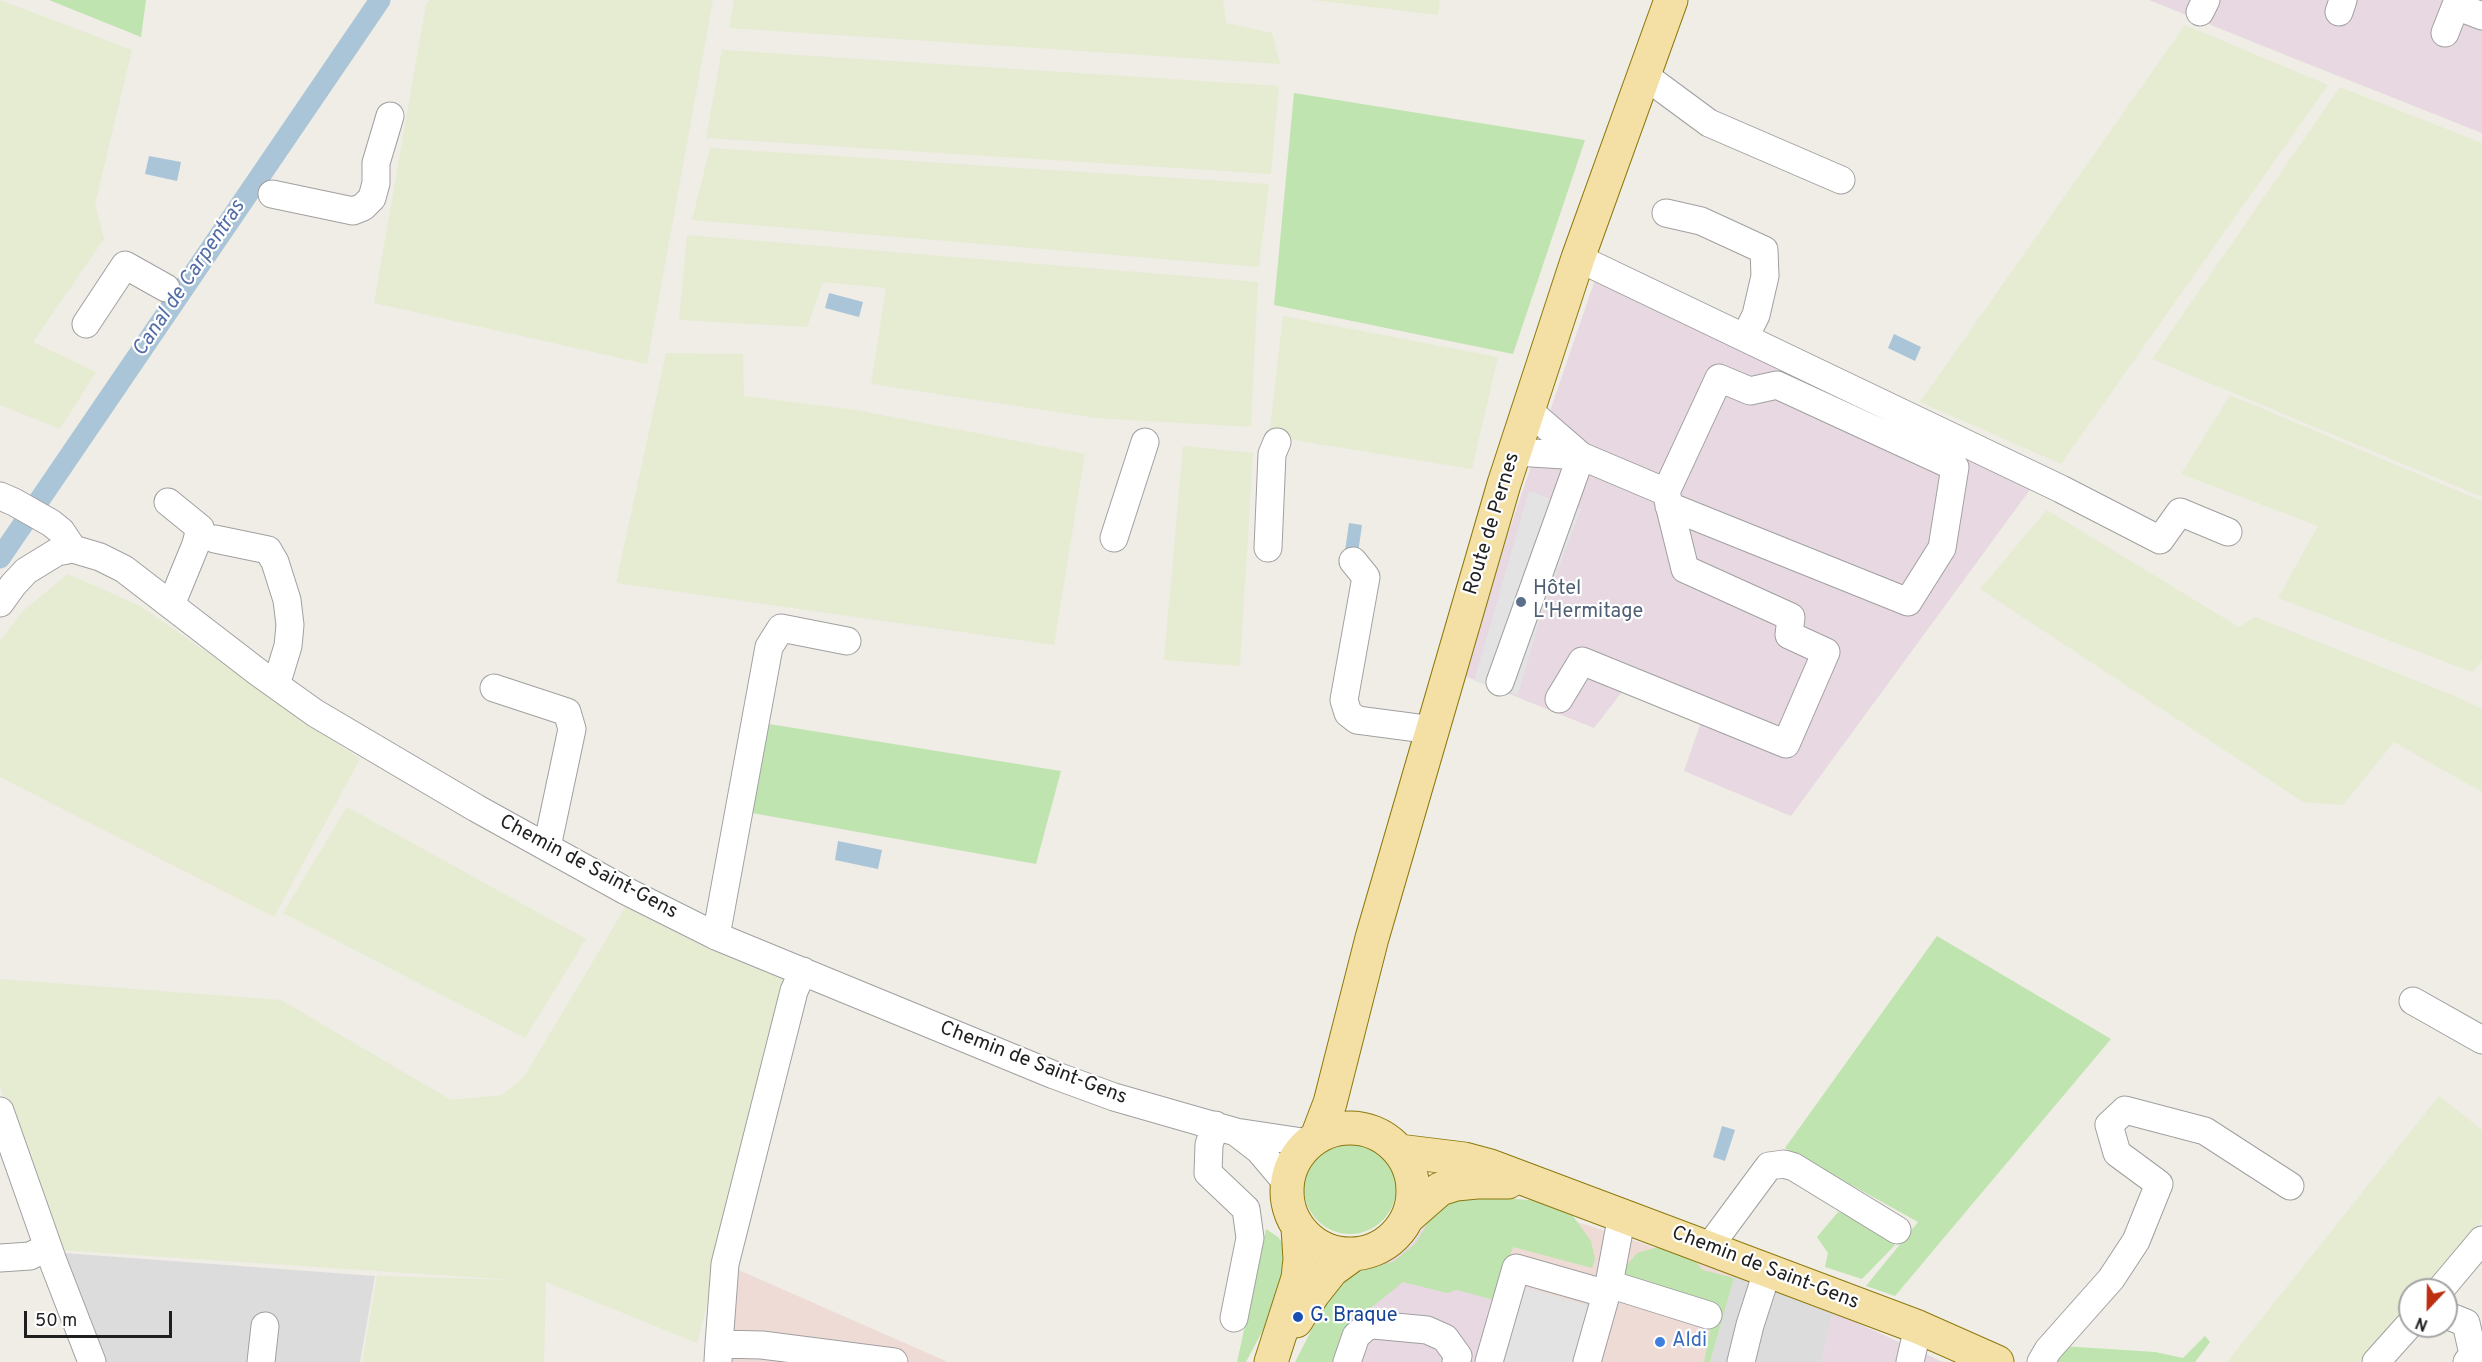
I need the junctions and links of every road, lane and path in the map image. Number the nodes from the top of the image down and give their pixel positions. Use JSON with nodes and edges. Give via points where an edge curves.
{"nodes":[{"id":1,"x":1671,"y":0,"type":"edge"},
{"id":2,"x":2457,"y":3,"type":"edge"},
{"id":3,"x":2482,"y":16,"type":"edge"},
{"id":4,"x":2445,"y":33,"type":"dead end"},
{"id":5,"x":1644,"y":75,"type":"junction"},
{"id":6,"x":390,"y":116,"type":"dead end"},
{"id":7,"x":1841,"y":180,"type":"dead end"},
{"id":8,"x":272,"y":194,"type":"dead end"},
{"id":9,"x":1666,"y":213,"type":"dead end"},
{"id":10,"x":1578,"y":258,"type":"junction"},
{"id":11,"x":166,"y":288,"type":"dead end"},
{"id":12,"x":86,"y":324,"type":"dead end"},
{"id":13,"x":1745,"y":337,"type":"junction"},
{"id":14,"x":1529,"y":411,"type":"junction"},
{"id":15,"x":1145,"y":442,"type":"dead end"},
{"id":16,"x":1277,"y":442,"type":"dead end"},
{"id":17,"x":1515,"y":452,"type":"junction"},
{"id":18,"x":1581,"y":456,"type":"junction"},
{"id":19,"x":1667,"y":499,"type":"junction"},
{"id":20,"x":168,"y":502,"type":"dead end"},
{"id":21,"x":22,"y":507,"type":"edge"},
{"id":22,"x":2228,"y":532,"type":"dead end"},
{"id":23,"x":1114,"y":538,"type":"dead end"},
{"id":24,"x":215,"y":539,"type":"dead end"},
{"id":25,"x":1268,"y":548,"type":"dead end"},
{"id":26,"x":73,"y":549,"type":"junction"},
{"id":27,"x":1353,"y":561,"type":"dead end"},
{"id":28,"x":0,"y":603,"type":"edge"},
{"id":29,"x":171,"y":605,"type":"junction"},
{"id":30,"x":847,"y":641,"type":"dead end"},
{"id":31,"x":1500,"y":682,"type":"dead end"},
{"id":32,"x":276,"y":685,"type":"junction"},
{"id":33,"x":494,"y":688,"type":"dead end"},
{"id":34,"x":1559,"y":699,"type":"dead end"},
{"id":35,"x":1433,"y":730,"type":"junction"},
{"id":36,"x":547,"y":847,"type":"junction"},
{"id":37,"x":716,"y":936,"type":"junction"},
{"id":38,"x":803,"y":971,"type":"junction"},
{"id":39,"x":2413,"y":1002,"type":"dead end"},
{"id":40,"x":2482,"y":1040,"type":"edge"},
{"id":41,"x":1342,"y":1057,"type":"junction"},
{"id":42,"x":0,"y":1112,"type":"edge"},
{"id":43,"x":1225,"y":1128,"type":"junction"},
{"id":44,"x":1369,"y":1131,"type":"junction"},
{"id":45,"x":1313,"y":1140,"type":"junction"},
{"id":46,"x":1399,"y":1151,"type":"junction"},
{"id":47,"x":8,"y":1158,"type":"edge"},
{"id":48,"x":1287,"y":1183,"type":"junction"},
{"id":49,"x":1530,"y":1183,"type":"junction"},
{"id":50,"x":2290,"y":1186,"type":"dead end"},
{"id":51,"x":1622,"y":1215,"type":"junction"},
{"id":52,"x":1408,"y":1216,"type":"junction"},
{"id":53,"x":1298,"y":1228,"type":"junction"},
{"id":54,"x":1897,"y":1230,"type":"dead end"},
{"id":55,"x":2482,"y":1240,"type":"edge"},
{"id":56,"x":48,"y":1246,"type":"junction"},
{"id":57,"x":1709,"y":1247,"type":"junction"},
{"id":58,"x":1354,"y":1254,"type":"junction"},
{"id":59,"x":0,"y":1258,"type":"edge"},
{"id":60,"x":1768,"y":1269,"type":"junction"},
{"id":61,"x":2450,"y":1278,"type":"edge"},
{"id":62,"x":1608,"y":1288,"type":"junction"},
{"id":63,"x":1708,"y":1315,"type":"dead end"},
{"id":64,"x":1234,"y":1318,"type":"dead end"},
{"id":65,"x":2458,"y":1320,"type":"edge"},
{"id":66,"x":265,"y":1326,"type":"dead end"},
{"id":67,"x":1918,"y":1327,"type":"junction"},
{"id":68,"x":2398,"y":1337,"type":"edge"},
{"id":69,"x":719,"y":1353,"type":"edge"},
{"id":70,"x":1274,"y":1360,"type":"edge"},
{"id":71,"x":92,"y":1362,"type":"edge"},
{"id":72,"x":98,"y":1362,"type":"edge"},
{"id":73,"x":261,"y":1362,"type":"edge"},
{"id":74,"x":894,"y":1362,"type":"edge"},
{"id":75,"x":1347,"y":1362,"type":"edge"},
{"id":76,"x":1456,"y":1362,"type":"edge"},
{"id":77,"x":1489,"y":1362,"type":"edge"},
{"id":78,"x":1587,"y":1362,"type":"edge"},
{"id":79,"x":1741,"y":1362,"type":"edge"},
{"id":80,"x":1910,"y":1362,"type":"edge"},
{"id":81,"x":1997,"y":1362,"type":"edge"},
{"id":82,"x":2041,"y":1362,"type":"edge"},
{"id":83,"x":2376,"y":1362,"type":"edge"},
{"id":84,"x":2467,"y":1362,"type":"edge"}],
"edges":[{"from":1,"to":5,"type":"main road","name":"Route de Pernes"},
{"from":2,"to":3,"type":"street"},
{"from":2,"to":4,"type":"street"},
{"from":5,"to":7,"type":"street","via":[[1709,123]]},
{"from":5,"to":10,"type":"main road","name":"Route de Pernes"},
{"from":6,"to":8,"type":"street","via":[[376,164],[372,198],[363,207],[353,211]]},
{"from":9,"to":13,"type":"street","via":[[1701,221],[1764,250],[1765,276],[1756,315]]},
{"from":10,"to":13,"type":"street"},
{"from":10,"to":14,"type":"main road","name":"Route de Pernes"},
{"from":11,"to":12,"type":"street","via":[[125,265]]},
{"from":13,"to":22,"type":"street","via":[[2160,540],[2180,512]]},
{"from":14,"to":17,"type":"main road","name":"Route de Pernes"},
{"from":14,"to":18,"type":"street"},
{"from":15,"to":23,"type":"street"},
{"from":16,"to":25,"type":"street","via":[[1272,454]]},
{"from":17,"to":18,"type":"street"},
{"from":17,"to":35,"type":"main road","name":"Route de Pernes"},
{"from":18,"to":19,"type":"street"},
{"from":18,"to":31,"type":"street"},
{"from":19,"to":19,"type":"street","via":[[1719,378],[1750,391],[1777,385],[1955,467],[1942,548],[1908,602]]},
{"from":19,"to":34,"type":"street","via":[[1685,569],[1791,617],[1788,635],[1826,652],[1786,744],[1582,661]]},
{"from":20,"to":29,"type":"street","via":[[200,528]]},
{"from":21,"to":26,"type":"street","via":[[61,531]]},
{"from":24,"to":32,"type":"street","via":[[267,550],[275,562],[288,600],[290,625]]},
{"from":26,"to":28,"type":"street","via":[[57,552],[26,571]]},
{"from":26,"to":29,"type":"street","name":"Chemin de Saint-Gens","via":[[124,569]]},
{"from":27,"to":35,"type":"street","via":[[1366,577],[1344,700],[1348,713],[1357,720]]},
{"from":29,"to":32,"type":"street","name":"Chemin de Saint-Gens"},
{"from":30,"to":37,"type":"street","via":[[781,628],[769,647]]},
{"from":32,"to":36,"type":"street","name":"Chemin de Saint-Gens","via":[[342,729]]},
{"from":33,"to":36,"type":"street","via":[[567,712],[572,729]]},
{"from":35,"to":41,"type":"main road","name":"Route de Pernes","via":[[1372,938]]},
{"from":36,"to":37,"type":"street","name":"Chemin de Saint-Gens"},
{"from":37,"to":38,"type":"street","name":"Chemin de Saint-Gens"},
{"from":38,"to":43,"type":"street","name":"Chemin de Saint-Gens","via":[[1054,1075],[1114,1097]]},
{"from":38,"to":69,"type":"street","via":[[794,991],[725,1264]]},
{"from":39,"to":40,"type":"street"},
{"from":41,"to":44,"type":"main road","name":"Route de Pernes","via":[[1351,1091]]},
{"from":41,"to":45,"type":"main road","name":"Route de Pernes","via":[[1330,1103]]},
{"from":42,"to":47,"type":"street"},
{"from":43,"to":45,"type":"street","name":"Chemin de Saint-Gens"},
{"from":43,"to":48,"type":"street","name":"Chemin de Saint-Gens","via":[[1259,1150]]},
{"from":43,"to":64,"type":"street","via":[[1209,1144],[1208,1173],[1246,1209],[1250,1238]]},
{"from":44,"to":45,"type":"main road","via":[[1342,1128]]},
{"from":44,"to":46,"type":"main road"},
{"from":45,"to":48,"type":"main road","via":[[1294,1161]]},
{"from":46,"to":49,"type":"main road","name":"Chemin de Saint-Gens","via":[[1491,1166]]},
{"from":46,"to":52,"type":"main road","via":[[1413,1183]]},
{"from":47,"to":56,"type":"street"},
{"from":48,"to":53,"type":"main road","via":[[1287,1198]]},
{"from":49,"to":51,"type":"main road","name":"Chemin de Saint-Gens"},
{"from":49,"to":52,"type":"main road","name":"Chemin de Saint-Gens","via":[[1456,1184],[1440,1190]]},
{"from":50,"to":82,"type":"street","via":[[2205,1131],[2125,1110],[2109,1125],[2117,1153],[2159,1184],[2136,1241],[2111,1279]]},
{"from":51,"to":57,"type":"main road","name":"Chemin de Saint-Gens"},
{"from":51,"to":62,"type":"street"},
{"from":52,"to":58,"type":"main road","via":[[1386,1243]]},
{"from":53,"to":58,"type":"main road","via":[[1329,1251]]},
{"from":53,"to":70,"type":"main road","via":[[1298,1278]]},
{"from":54,"to":57,"type":"street","via":[[1784,1164],[1769,1166]]},
{"from":55,"to":61,"type":"street"},
{"from":56,"to":59,"type":"street","via":[[30,1256]]},
{"from":56,"to":71,"type":"street"},
{"from":57,"to":60,"type":"main road","name":"Chemin de Saint-Gens"},
{"from":58,"to":70,"type":"main road","via":[[1332,1270],[1313,1294]]},
{"from":60,"to":67,"type":"main road","name":"Chemin de Saint-Gens"},
{"from":60,"to":79,"type":"street"},
{"from":62,"to":63,"type":"street"},
{"from":62,"to":77,"type":"street","via":[[1516,1268]]},
{"from":62,"to":78,"type":"street"},
{"from":65,"to":84,"type":"street","via":[[2466,1323],[2473,1354]]},
{"from":66,"to":73,"type":"street"},
{"from":67,"to":80,"type":"street"},
{"from":67,"to":81,"type":"main road","name":"Chemin de Saint-Gens"},
{"from":68,"to":83,"type":"street"},
{"from":69,"to":74,"type":"street","via":[[762,1345]]},
{"from":71,"to":72,"type":"street"},
{"from":75,"to":76,"type":"street","via":[[1356,1336],[1374,1325],[1427,1330],[1445,1338],[1458,1356]]}]}
